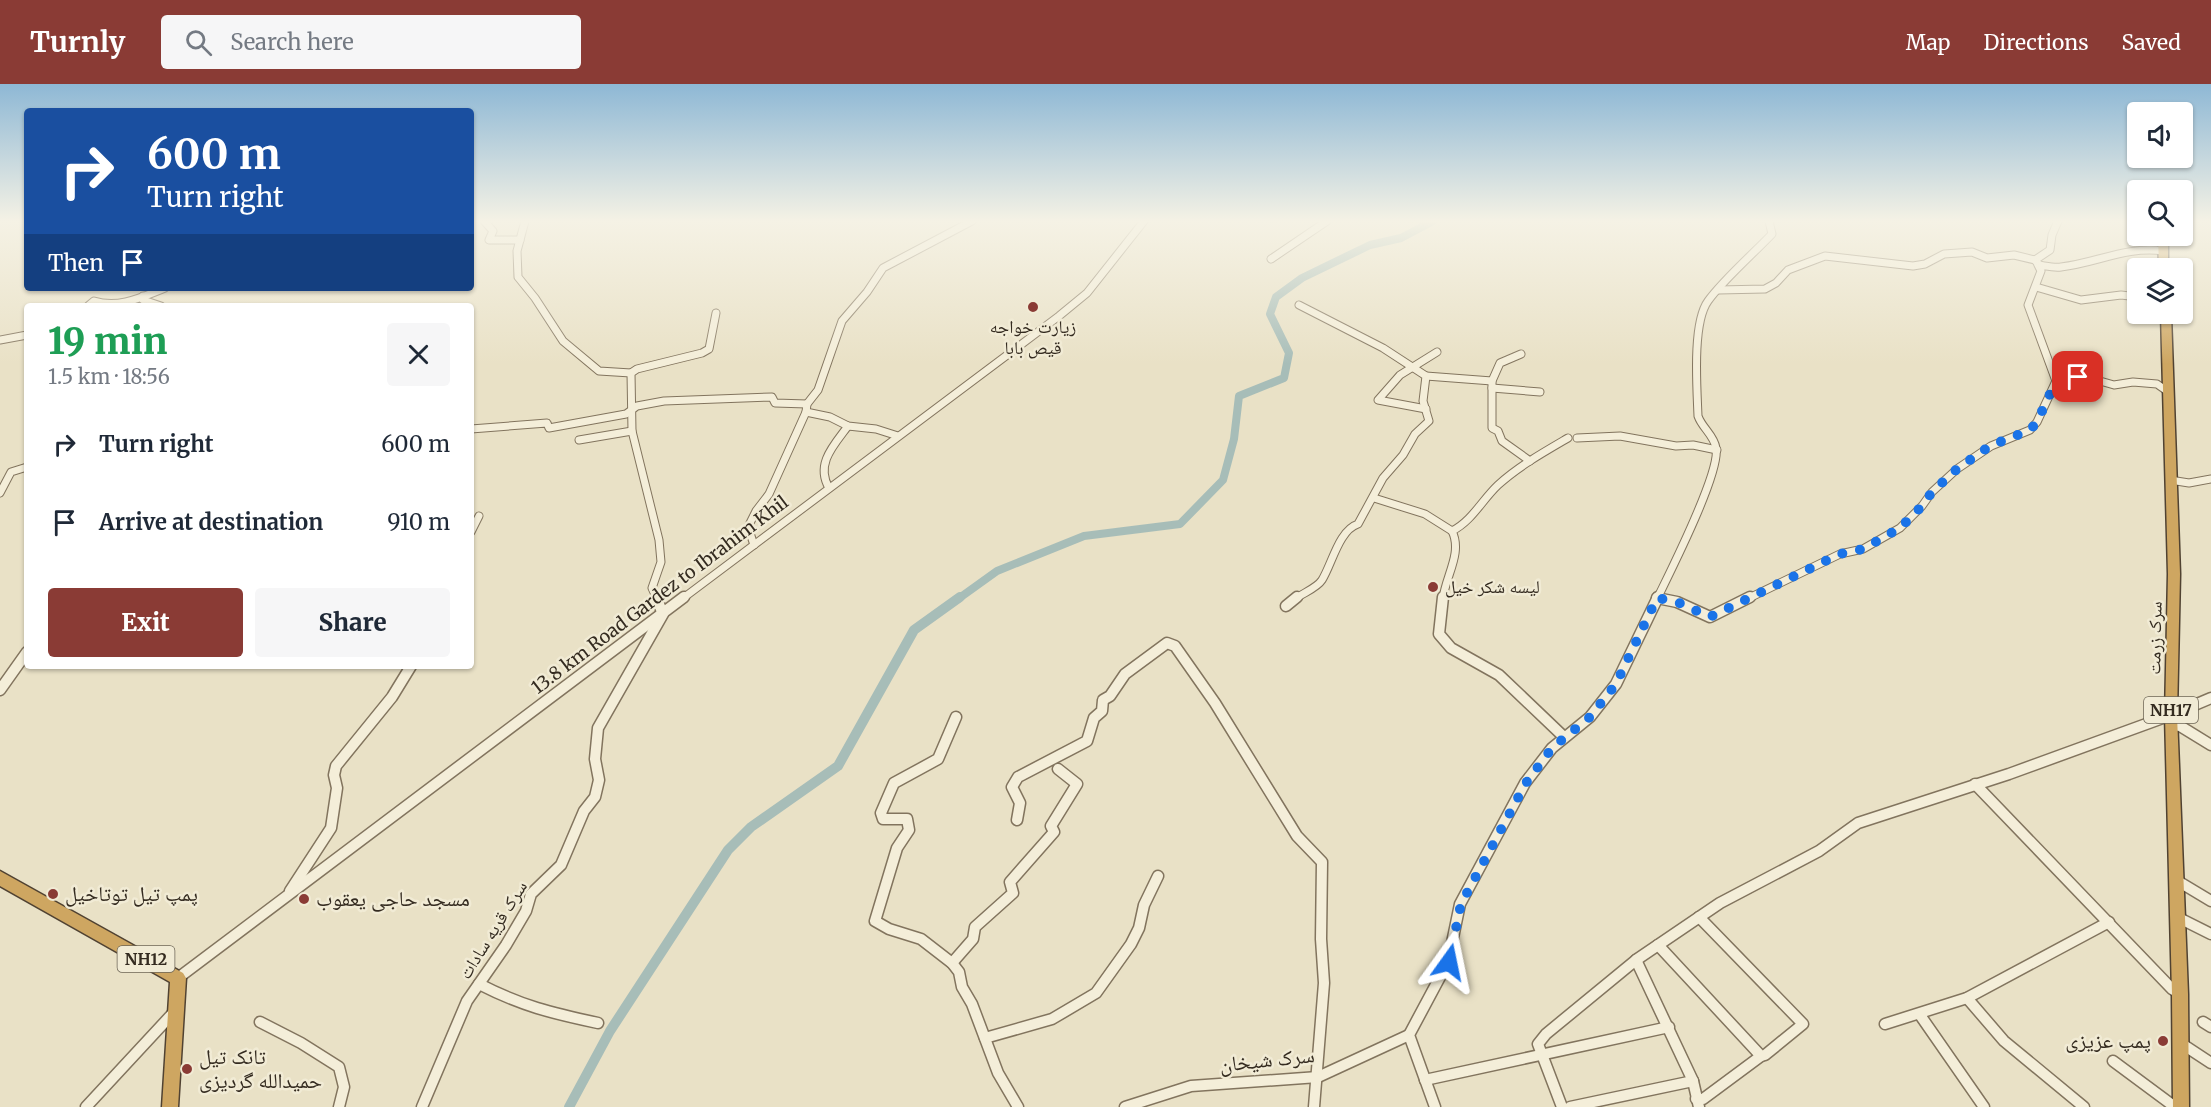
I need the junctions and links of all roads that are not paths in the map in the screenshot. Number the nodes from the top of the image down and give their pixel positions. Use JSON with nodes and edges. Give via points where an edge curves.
{"nodes":[{"id":1,"x":518,"y":269,"type":"edge"},
{"id":2,"x":883,"y":269,"type":"edge"},
{"id":3,"x":1106,"y":269,"type":"edge"},
{"id":4,"x":1739,"y":269,"type":"edge"},
{"id":5,"x":1791,"y":269,"type":"edge"},
{"id":6,"x":2041,"y":269,"type":"edge"},
{"id":7,"x":2036,"y":287,"type":"junction"},
{"id":8,"x":1718,"y":290,"type":"junction"},
{"id":9,"x":142,"y":294,"type":"edge"},
{"id":10,"x":2127,"y":296,"type":"edge"},
{"id":11,"x":117,"y":303,"type":"edge"},
{"id":12,"x":152,"y":303,"type":"edge"},
{"id":13,"x":1299,"y":305,"type":"dead end"},
{"id":14,"x":716,"y":313,"type":"dead end"},
{"id":15,"x":2166,"y":324,"type":"edge"},
{"id":16,"x":24,"y":336,"type":"edge"},
{"id":17,"x":0,"y":340,"type":"edge"},
{"id":18,"x":1437,"y":352,"type":"dead end"},
{"id":19,"x":1521,"y":354,"type":"dead end"},
{"id":20,"x":1414,"y":368,"type":"junction"},
{"id":21,"x":631,"y":373,"type":"junction"},
{"id":22,"x":1426,"y":376,"type":"junction"},
{"id":23,"x":2056,"y":380,"type":"junction"},
{"id":24,"x":1492,"y":385,"type":"junction"},
{"id":25,"x":2167,"y":391,"type":"junction"},
{"id":26,"x":1540,"y":393,"type":"dead end"},
{"id":27,"x":807,"y":408,"type":"junction"},
{"id":28,"x":1426,"y":409,"type":"junction"},
{"id":29,"x":632,"y":411,"type":"junction"},
{"id":30,"x":848,"y":426,"type":"junction"},
{"id":31,"x":474,"y":429,"type":"edge"},
{"id":32,"x":632,"y":431,"type":"junction"},
{"id":33,"x":898,"y":436,"type":"junction"},
{"id":34,"x":579,"y":440,"type":"dead end"},
{"id":35,"x":1717,"y":450,"type":"junction"},
{"id":36,"x":1530,"y":461,"type":"junction"},
{"id":37,"x":24,"y":468,"type":"edge"},
{"id":38,"x":2211,"y":479,"type":"edge"},
{"id":39,"x":2170,"y":480,"type":"junction"},
{"id":40,"x":829,"y":488,"type":"junction"},
{"id":41,"x":0,"y":493,"type":"edge"},
{"id":42,"x":1374,"y":498,"type":"junction"},
{"id":43,"x":479,"y":516,"type":"dead end"},
{"id":44,"x":474,"y":526,"type":"edge"},
{"id":45,"x":1452,"y":531,"type":"junction"},
{"id":46,"x":754,"y":545,"type":"junction"},
{"id":47,"x":1657,"y":598,"type":"junction"},
{"id":48,"x":1286,"y":606,"type":"dead end"},
{"id":49,"x":663,"y":614,"type":"junction"},
{"id":50,"x":24,"y":656,"type":"edge"},
{"id":51,"x":409,"y":669,"type":"edge"},
{"id":52,"x":0,"y":690,"type":"edge"},
{"id":53,"x":2211,"y":698,"type":"edge"},
{"id":54,"x":956,"y":717,"type":"dead end"},
{"id":55,"x":2172,"y":720,"type":"junction"},
{"id":56,"x":1564,"y":737,"type":"junction"},
{"id":57,"x":2211,"y":745,"type":"edge"},
{"id":58,"x":1058,"y":769,"type":"dead end"},
{"id":59,"x":1975,"y":784,"type":"junction"},
{"id":60,"x":1017,"y":820,"type":"dead end"},
{"id":61,"x":1158,"y":876,"type":"dead end"},
{"id":62,"x":0,"y":878,"type":"edge"},
{"id":63,"x":2175,"y":880,"type":"junction"},
{"id":64,"x":286,"y":897,"type":"junction"},
{"id":65,"x":2211,"y":901,"type":"edge"},
{"id":66,"x":2176,"y":916,"type":"junction"},
{"id":67,"x":1699,"y":917,"type":"junction"},
{"id":68,"x":2109,"y":922,"type":"junction"},
{"id":69,"x":2211,"y":934,"type":"edge"},
{"id":70,"x":1658,"y":945,"type":"junction"},
{"id":71,"x":1636,"y":960,"type":"junction"},
{"id":72,"x":952,"y":963,"type":"junction"},
{"id":73,"x":178,"y":978,"type":"junction"},
{"id":74,"x":479,"y":984,"type":"junction"},
{"id":75,"x":2180,"y":994,"type":"junction"},
{"id":76,"x":1966,"y":998,"type":"junction"},
{"id":77,"x":175,"y":1011,"type":"junction"},
{"id":78,"x":1920,"y":1015,"type":"junction"},
{"id":79,"x":260,"y":1022,"type":"dead end"},
{"id":80,"x":598,"y":1023,"type":"dead end"},
{"id":81,"x":1885,"y":1024,"type":"dead end"},
{"id":82,"x":1669,"y":1027,"type":"junction"},
{"id":83,"x":1409,"y":1035,"type":"junction"},
{"id":84,"x":985,"y":1038,"type":"junction"},
{"id":85,"x":2179,"y":1042,"type":"junction"},
{"id":86,"x":1541,"y":1055,"type":"junction"},
{"id":87,"x":1761,"y":1056,"type":"junction"},
{"id":88,"x":2113,"y":1061,"type":"dead end"},
{"id":89,"x":2211,"y":1064,"type":"edge"},
{"id":90,"x":1318,"y":1077,"type":"junction"},
{"id":91,"x":1425,"y":1080,"type":"junction"},
{"id":92,"x":1693,"y":1081,"type":"junction"},
{"id":93,"x":1697,"y":1103,"type":"edge"},
{"id":94,"x":86,"y":1107,"type":"edge"},
{"id":95,"x":170,"y":1107,"type":"edge"},
{"id":96,"x":339,"y":1107,"type":"edge"},
{"id":97,"x":422,"y":1107,"type":"edge"},
{"id":98,"x":1018,"y":1107,"type":"edge"},
{"id":99,"x":1125,"y":1107,"type":"edge"},
{"id":100,"x":1314,"y":1107,"type":"edge"},
{"id":101,"x":1435,"y":1107,"type":"edge"},
{"id":102,"x":1562,"y":1107,"type":"edge"},
{"id":103,"x":1570,"y":1107,"type":"edge"},
{"id":104,"x":1984,"y":1107,"type":"edge"},
{"id":105,"x":2084,"y":1107,"type":"edge"},
{"id":106,"x":2175,"y":1107,"type":"edge"},
{"id":107,"x":2181,"y":1107,"type":"edge"}],
"edges":[{"from":1,"to":21,"type":"street","via":[[518,277],[563,341],[599,371]]},
{"from":2,"to":27,"type":"street","via":[[842,321],[818,390]]},
{"from":3,"to":33,"type":"street","name":"13.8 km Road Gardez to Ibrahim Khil","via":[[1087,292]]},
{"from":4,"to":8,"type":"street"},
{"from":5,"to":8,"type":"street","via":[[1765,289]]},
{"from":6,"to":7,"type":"street"},
{"from":7,"to":10,"type":"street","via":[[2081,300]]},
{"from":7,"to":23,"type":"street","via":[[2028,305]]},
{"from":8,"to":35,"type":"street","via":[[1698,322],[1696,355],[1698,416]]},
{"from":9,"to":11,"type":"street"},
{"from":9,"to":12,"type":"street","via":[[142,300]]},
{"from":13,"to":20,"type":"street"},
{"from":14,"to":21,"type":"street","via":[[709,349]]},
{"from":15,"to":25,"type":"highway","name":"سرک زرمت","number":"NH17"},
{"from":16,"to":17,"type":"street"},
{"from":18,"to":20,"type":"street"},
{"from":19,"to":24,"type":"street","via":[[1500,363]]},
{"from":20,"to":22,"type":"street"},
{"from":20,"to":28,"type":"street","via":[[1388,385],[1378,400]]},
{"from":21,"to":29,"type":"street"},
{"from":22,"to":24,"type":"street"},
{"from":22,"to":28,"type":"street"},
{"from":23,"to":25,"type":"street","via":[[2078,377],[2114,385],[2138,382],[2157,384]]},
{"from":23,"to":47,"type":"street","via":[[2030,430],[1990,446],[1957,469],[1900,528],[1863,549],[1840,554],[1710,617]]},
{"from":24,"to":26,"type":"street"},
{"from":24,"to":36,"type":"street","via":[[1492,428],[1502,441]]},
{"from":25,"to":39,"type":"highway","name":"سرک زرمت","number":"NH17"},
{"from":27,"to":29,"type":"street","via":[[776,403],[772,397],[664,401],[637,406]]},
{"from":27,"to":30,"type":"street"},
{"from":27,"to":46,"type":"street","via":[[769,494],[748,526]]},
{"from":28,"to":42,"type":"street","via":[[1429,421],[1383,478]]},
{"from":29,"to":31,"type":"street","via":[[549,428],[547,423]]},
{"from":29,"to":32,"type":"street"},
{"from":30,"to":33,"type":"street"},
{"from":30,"to":40,"type":"street","via":[[822,463],[820,472]]},
{"from":32,"to":34,"type":"street"},
{"from":32,"to":49,"type":"street","via":[[659,540],[661,562],[652,588]]},
{"from":33,"to":40,"type":"street","name":"13.8 km Road Gardez to Ibrahim Khil"},
{"from":35,"to":36,"type":"street","via":[[1606,435],[1573,438]]},
{"from":35,"to":47,"type":"street","via":[[1706,492]]},
{"from":36,"to":45,"type":"street","via":[[1486,496],[1463,526]]},
{"from":37,"to":41,"type":"street","via":[[11,472]]},
{"from":38,"to":39,"type":"street","via":[[2189,483]]},
{"from":39,"to":55,"type":"highway","name":"سرک زرمت","number":"NH17","via":[[2174,574]]},
{"from":40,"to":46,"type":"street","name":"13.8 km Road Gardez to Ibrahim Khil"},
{"from":42,"to":45,"type":"street","via":[[1425,514]]},
{"from":42,"to":48,"type":"street","via":[[1358,524],[1345,534],[1321,583]]},
{"from":43,"to":44,"type":"street"},
{"from":45,"to":56,"type":"street","via":[[1456,539],[1451,575],[1444,588],[1439,634],[1451,648],[1499,675]]},
{"from":46,"to":49,"type":"street","name":"13.8 km Road Gardez to Ibrahim Khil"},
{"from":47,"to":56,"type":"street","via":[[1616,684],[1590,717]]},
{"from":49,"to":64,"type":"street","name":"13.8 km Road Gardez to Ibrahim Khil"},
{"from":49,"to":74,"type":"street","name":"سرک قریه سادات","via":[[598,728],[595,797],[584,811],[561,865],[531,894],[526,911]]},
{"from":50,"to":52,"type":"street"},
{"from":51,"to":64,"type":"street","via":[[392,697],[336,766],[331,828]]},
{"from":53,"to":55,"type":"street"},
{"from":54,"to":72,"type":"street","via":[[938,759],[894,783],[881,813],[884,819],[907,819],[909,830],[897,848],[875,921],[921,939]]},
{"from":55,"to":57,"type":"street"},
{"from":55,"to":59,"type":"street"},
{"from":55,"to":63,"type":"highway","name":"سرک زرمت","number":"NH17"},
{"from":56,"to":83,"type":"street","via":[[1526,783],[1461,904],[1449,962]]},
{"from":58,"to":72,"type":"street","via":[[1077,784],[1051,826],[1054,832],[1010,882],[1013,893],[975,927],[973,939]]},
{"from":59,"to":67,"type":"street","via":[[1858,823],[1819,851]]},
{"from":59,"to":68,"type":"street"},
{"from":60,"to":90,"type":"street","via":[[1020,803],[1012,787],[1018,777],[1086,741],[1094,718],[1102,711],[1103,700],[1125,674],[1167,643],[1175,646],[1297,836],[1322,862],[1324,983]]},
{"from":61,"to":84,"type":"street","via":[[1131,944],[1096,993],[1052,1019]]},
{"from":62,"to":73,"type":"highway","number":"NH12"},
{"from":63,"to":65,"type":"street"},
{"from":63,"to":66,"type":"highway","name":"سرک زرمت","number":"NH17"},
{"from":64,"to":73,"type":"street","name":"13.8 km Road Gardez to Ibrahim Khil"},
{"from":66,"to":69,"type":"street"},
{"from":66,"to":75,"type":"highway","name":"سرک زرمت","number":"NH17"},
{"from":67,"to":70,"type":"street"},
{"from":67,"to":87,"type":"street","via":[[1803,1024]]},
{"from":68,"to":75,"type":"street"},
{"from":68,"to":76,"type":"street"},
{"from":70,"to":71,"type":"street"},
{"from":70,"to":87,"type":"street"},
{"from":71,"to":82,"type":"street"},
{"from":71,"to":86,"type":"street","via":[[1546,1034],[1538,1044]]},
{"from":72,"to":84,"type":"street"},
{"from":73,"to":77,"type":"highway","number":"NH12"},
{"from":74,"to":80,"type":"street","via":[[544,1012]]},
{"from":74,"to":97,"type":"street","name":"سرک قریه سادات","via":[[467,1001]]},
{"from":75,"to":85,"type":"highway","name":"سرک زرمت","number":"NH17"},
{"from":76,"to":78,"type":"street"},
{"from":76,"to":105,"type":"street","via":[[2004,1041]]},
{"from":77,"to":94,"type":"street"},
{"from":77,"to":95,"type":"highway","number":"NH12"},
{"from":78,"to":81,"type":"street"},
{"from":78,"to":104,"type":"street"},
{"from":79,"to":96,"type":"street","via":[[339,1067],[344,1087]]},
{"from":82,"to":86,"type":"street"},
{"from":82,"to":92,"type":"street"},
{"from":83,"to":90,"type":"street","name":"سرک شیخان"},
{"from":83,"to":91,"type":"street"},
{"from":84,"to":98,"type":"street","via":[[998,1073]]},
{"from":85,"to":89,"type":"street"},
{"from":85,"to":107,"type":"highway","name":"سرک زرمت","number":"NH17"},
{"from":86,"to":91,"type":"street"},
{"from":86,"to":102,"type":"street"},
{"from":87,"to":93,"type":"street"},
{"from":88,"to":106,"type":"street"},
{"from":90,"to":99,"type":"street","name":"سرک شیخان","via":[[1191,1086]]},
{"from":90,"to":100,"type":"street"},
{"from":91,"to":101,"type":"street"},
{"from":92,"to":93,"type":"street"},
{"from":92,"to":103,"type":"street"}]}
